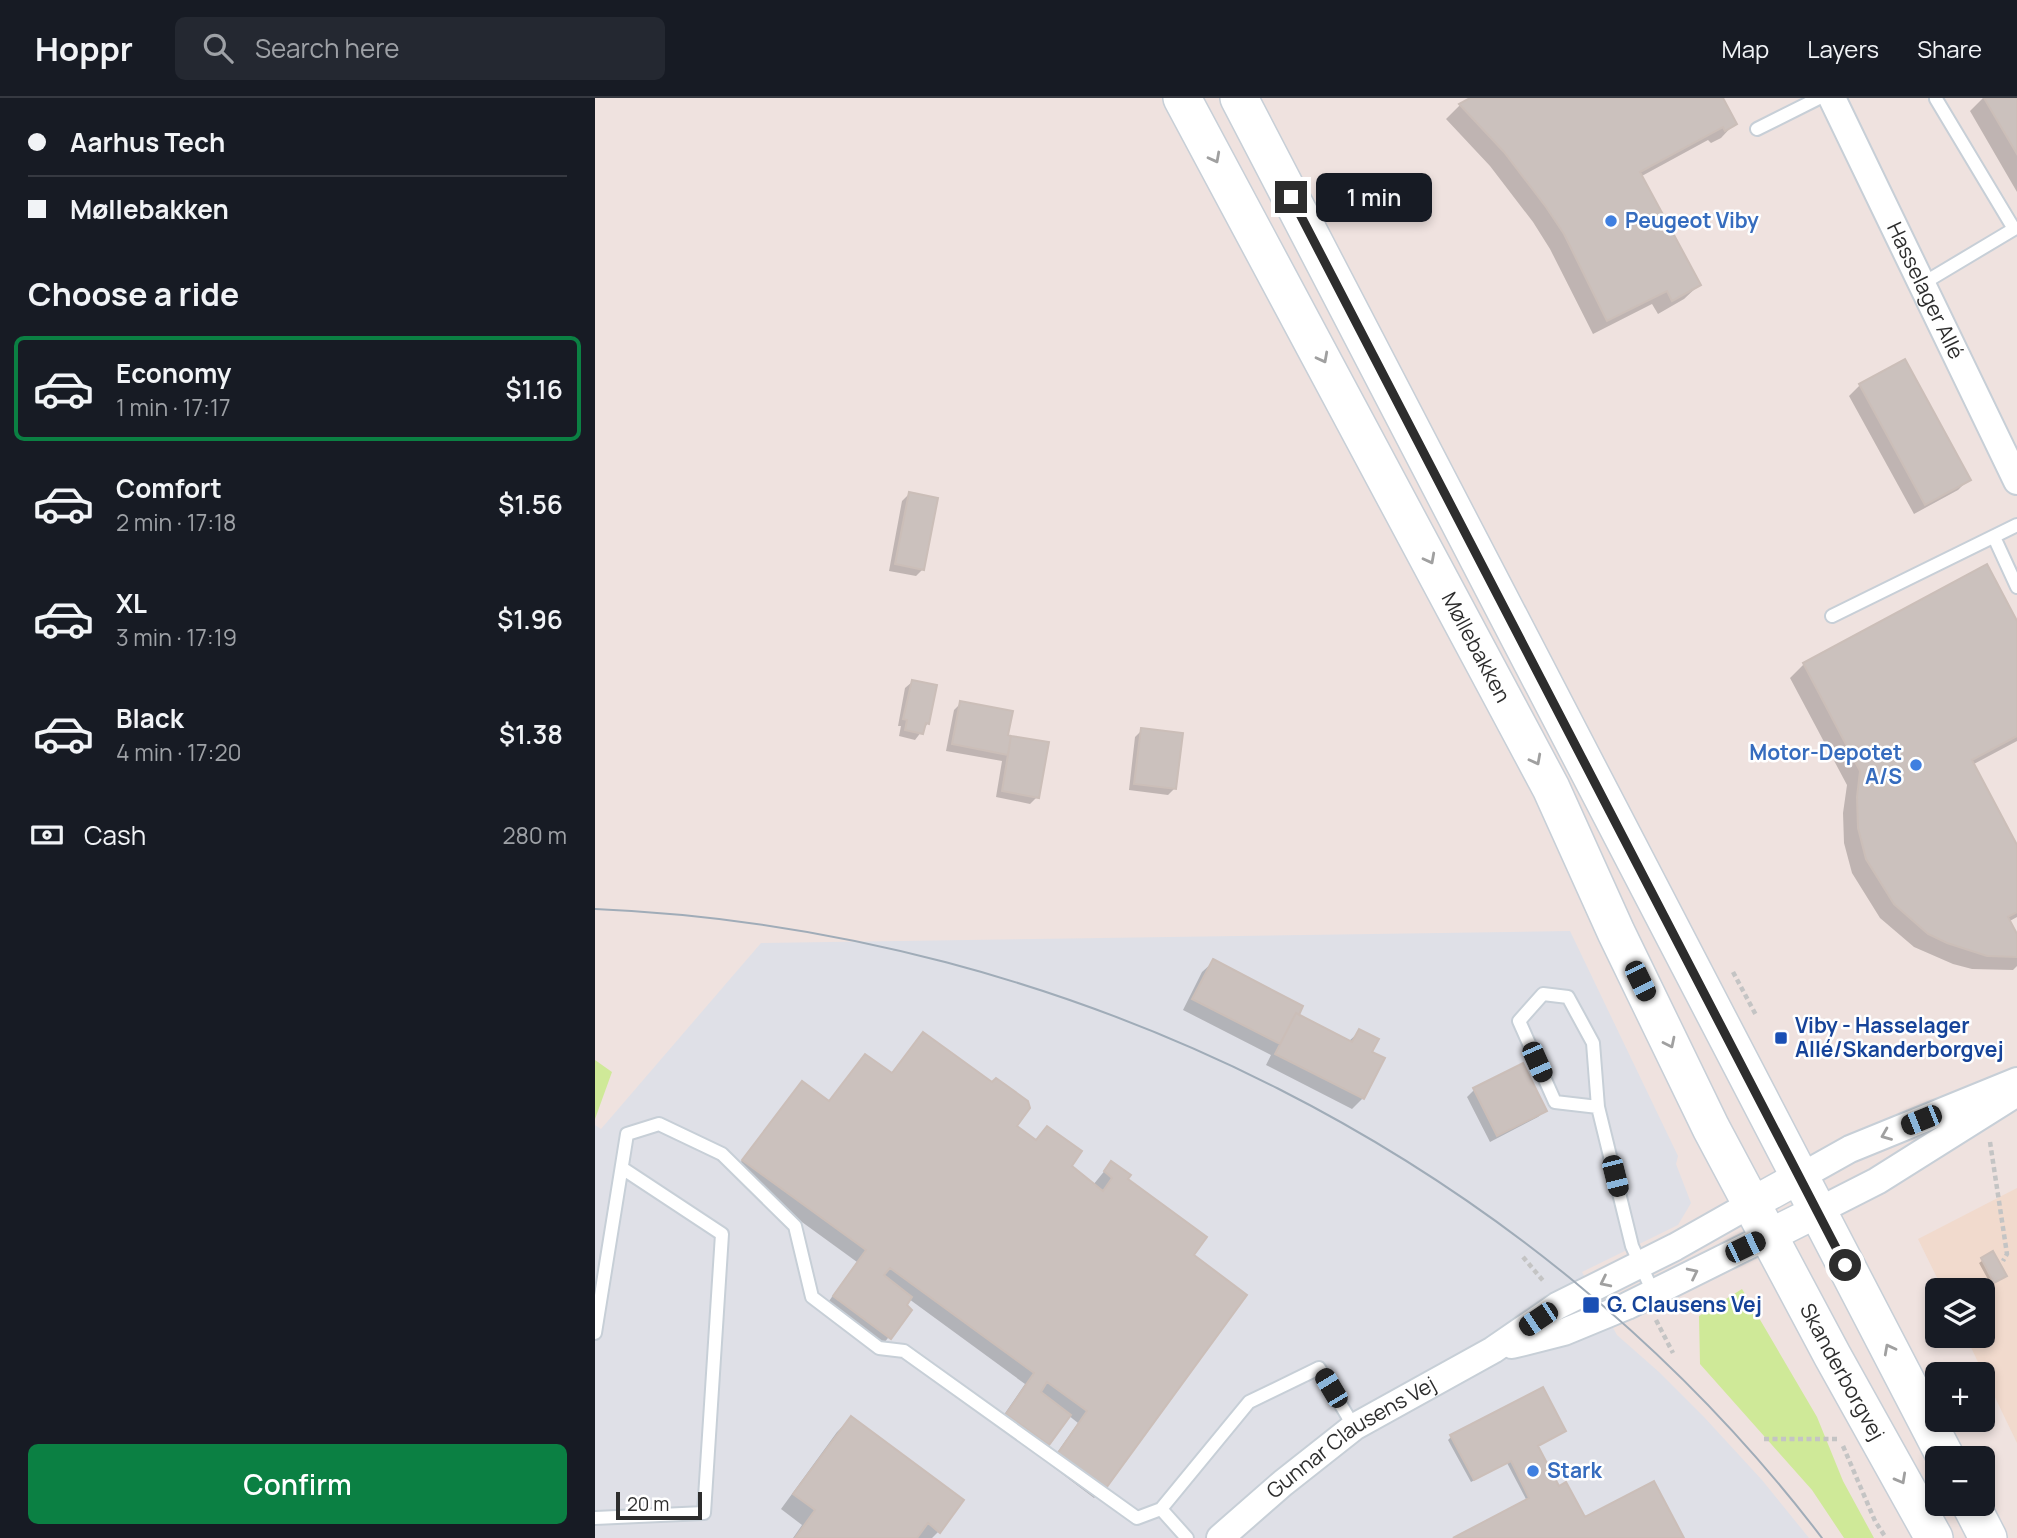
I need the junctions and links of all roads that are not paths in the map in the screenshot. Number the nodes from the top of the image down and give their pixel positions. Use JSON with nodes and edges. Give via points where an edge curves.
{"nodes":[{"id":1,"x":1182,"y":98,"type":"edge"},
{"id":2,"x":1239,"y":98,"type":"edge"},
{"id":3,"x":1819,"y":98,"type":"edge"},
{"id":4,"x":1832,"y":98,"type":"edge"},
{"id":5,"x":1937,"y":99,"type":"edge"},
{"id":6,"x":1757,"y":129,"type":"dead end"},
{"id":7,"x":1922,"y":284,"type":"junction"},
{"id":8,"x":2017,"y":481,"type":"edge"},
{"id":9,"x":2017,"y":525,"type":"edge"},
{"id":10,"x":1994,"y":537,"type":"junction"},
{"id":11,"x":2017,"y":587,"type":"edge"},
{"id":12,"x":1832,"y":616,"type":"dead end"},
{"id":13,"x":2017,"y":1081,"type":"edge"},
{"id":14,"x":2017,"y":1093,"type":"edge"},
{"id":15,"x":1598,"y":1107,"type":"junction"},
{"id":16,"x":622,"y":1168,"type":"junction"},
{"id":17,"x":1800,"y":1177,"type":"junction"},
{"id":18,"x":1751,"y":1204,"type":"junction"},
{"id":19,"x":1818,"y":1211,"type":"junction"},
{"id":20,"x":1768,"y":1236,"type":"junction"},
{"id":21,"x":1641,"y":1264,"type":"junction"},
{"id":22,"x":1648,"y":1295,"type":"junction"},
{"id":23,"x":595,"y":1333,"type":"edge"},
{"id":24,"x":1493,"y":1350,"type":"junction"},
{"id":25,"x":1354,"y":1427,"type":"junction"},
{"id":26,"x":1940,"y":1446,"type":"edge"},
{"id":27,"x":1161,"y":1509,"type":"junction"},
{"id":28,"x":1977,"y":1516,"type":"edge"},
{"id":29,"x":595,"y":1518,"type":"edge"},
{"id":30,"x":1187,"y":1538,"type":"edge"},
{"id":31,"x":1220,"y":1538,"type":"edge"},
{"id":32,"x":1934,"y":1538,"type":"edge"},
{"id":33,"x":1988,"y":1538,"type":"edge"}],
"edges":[{"from":1,"to":18,"type":"main road","name":"Møllebakken","one_way":true,"via":[[1551,788],[1622,944]]},
{"from":2,"to":17,"type":"main road","name":"Møllebakken"},
{"from":3,"to":6,"type":"lane"},
{"from":4,"to":7,"type":"street","name":"Hasselager Allé"},
{"from":5,"to":7,"type":"lane","via":[[2014,229]]},
{"from":7,"to":8,"type":"street","name":"Hasselager Allé"},
{"from":9,"to":10,"type":"lane"},
{"from":10,"to":11,"type":"lane"},
{"from":10,"to":12,"type":"lane"},
{"from":13,"to":17,"type":"street","one_way":true,"via":[[1850,1149]]},
{"from":14,"to":19,"type":"street","via":[[1877,1181]]},
{"from":15,"to":15,"type":"lane","via":[[1555,1102],[1519,1021],[1543,994],[1568,997],[1593,1043]]},
{"from":15,"to":21,"type":"lane","via":[[1632,1246]]},
{"from":16,"to":23,"type":"lane"},
{"from":16,"to":27,"type":"lane","via":[[627,1134],[659,1124],[722,1154],[795,1226],[812,1297],[879,1348],[904,1351],[1137,1518]]},
{"from":16,"to":29,"type":"lane","via":[[722,1234],[704,1513]]},
{"from":17,"to":18,"type":"street"},
{"from":17,"to":19,"type":"main road"},
{"from":18,"to":20,"type":"main road","name":"Skanderborgvej"},
{"from":18,"to":21,"type":"street","name":"Gunnar Clausens Vej"},
{"from":19,"to":20,"type":"street"},
{"from":26,"to":19,"type":"main road","one_way":true},
{"from":22,"to":20,"type":"street","name":"Gunnar Clausens Vej","one_way":true},
{"from":20,"to":32,"type":"main road","name":"Skanderborgvej","one_way":true},
{"from":21,"to":22,"type":"lane"},
{"from":21,"to":24,"type":"street","name":"Gunnar Clausens Vej","one_way":true,"via":[[1557,1306]]},
{"from":22,"to":24,"type":"street","name":"Gunnar Clausens Vej","via":[[1563,1332]]},
{"from":24,"to":25,"type":"street","name":"Gunnar Clausens Vej"},
{"from":25,"to":27,"type":"lane","via":[[1319,1368],[1249,1402]]},
{"from":25,"to":31,"type":"street","name":"Gunnar Clausens Vej"},
{"from":27,"to":30,"type":"lane"},
{"from":28,"to":33,"type":"main road"}]}
